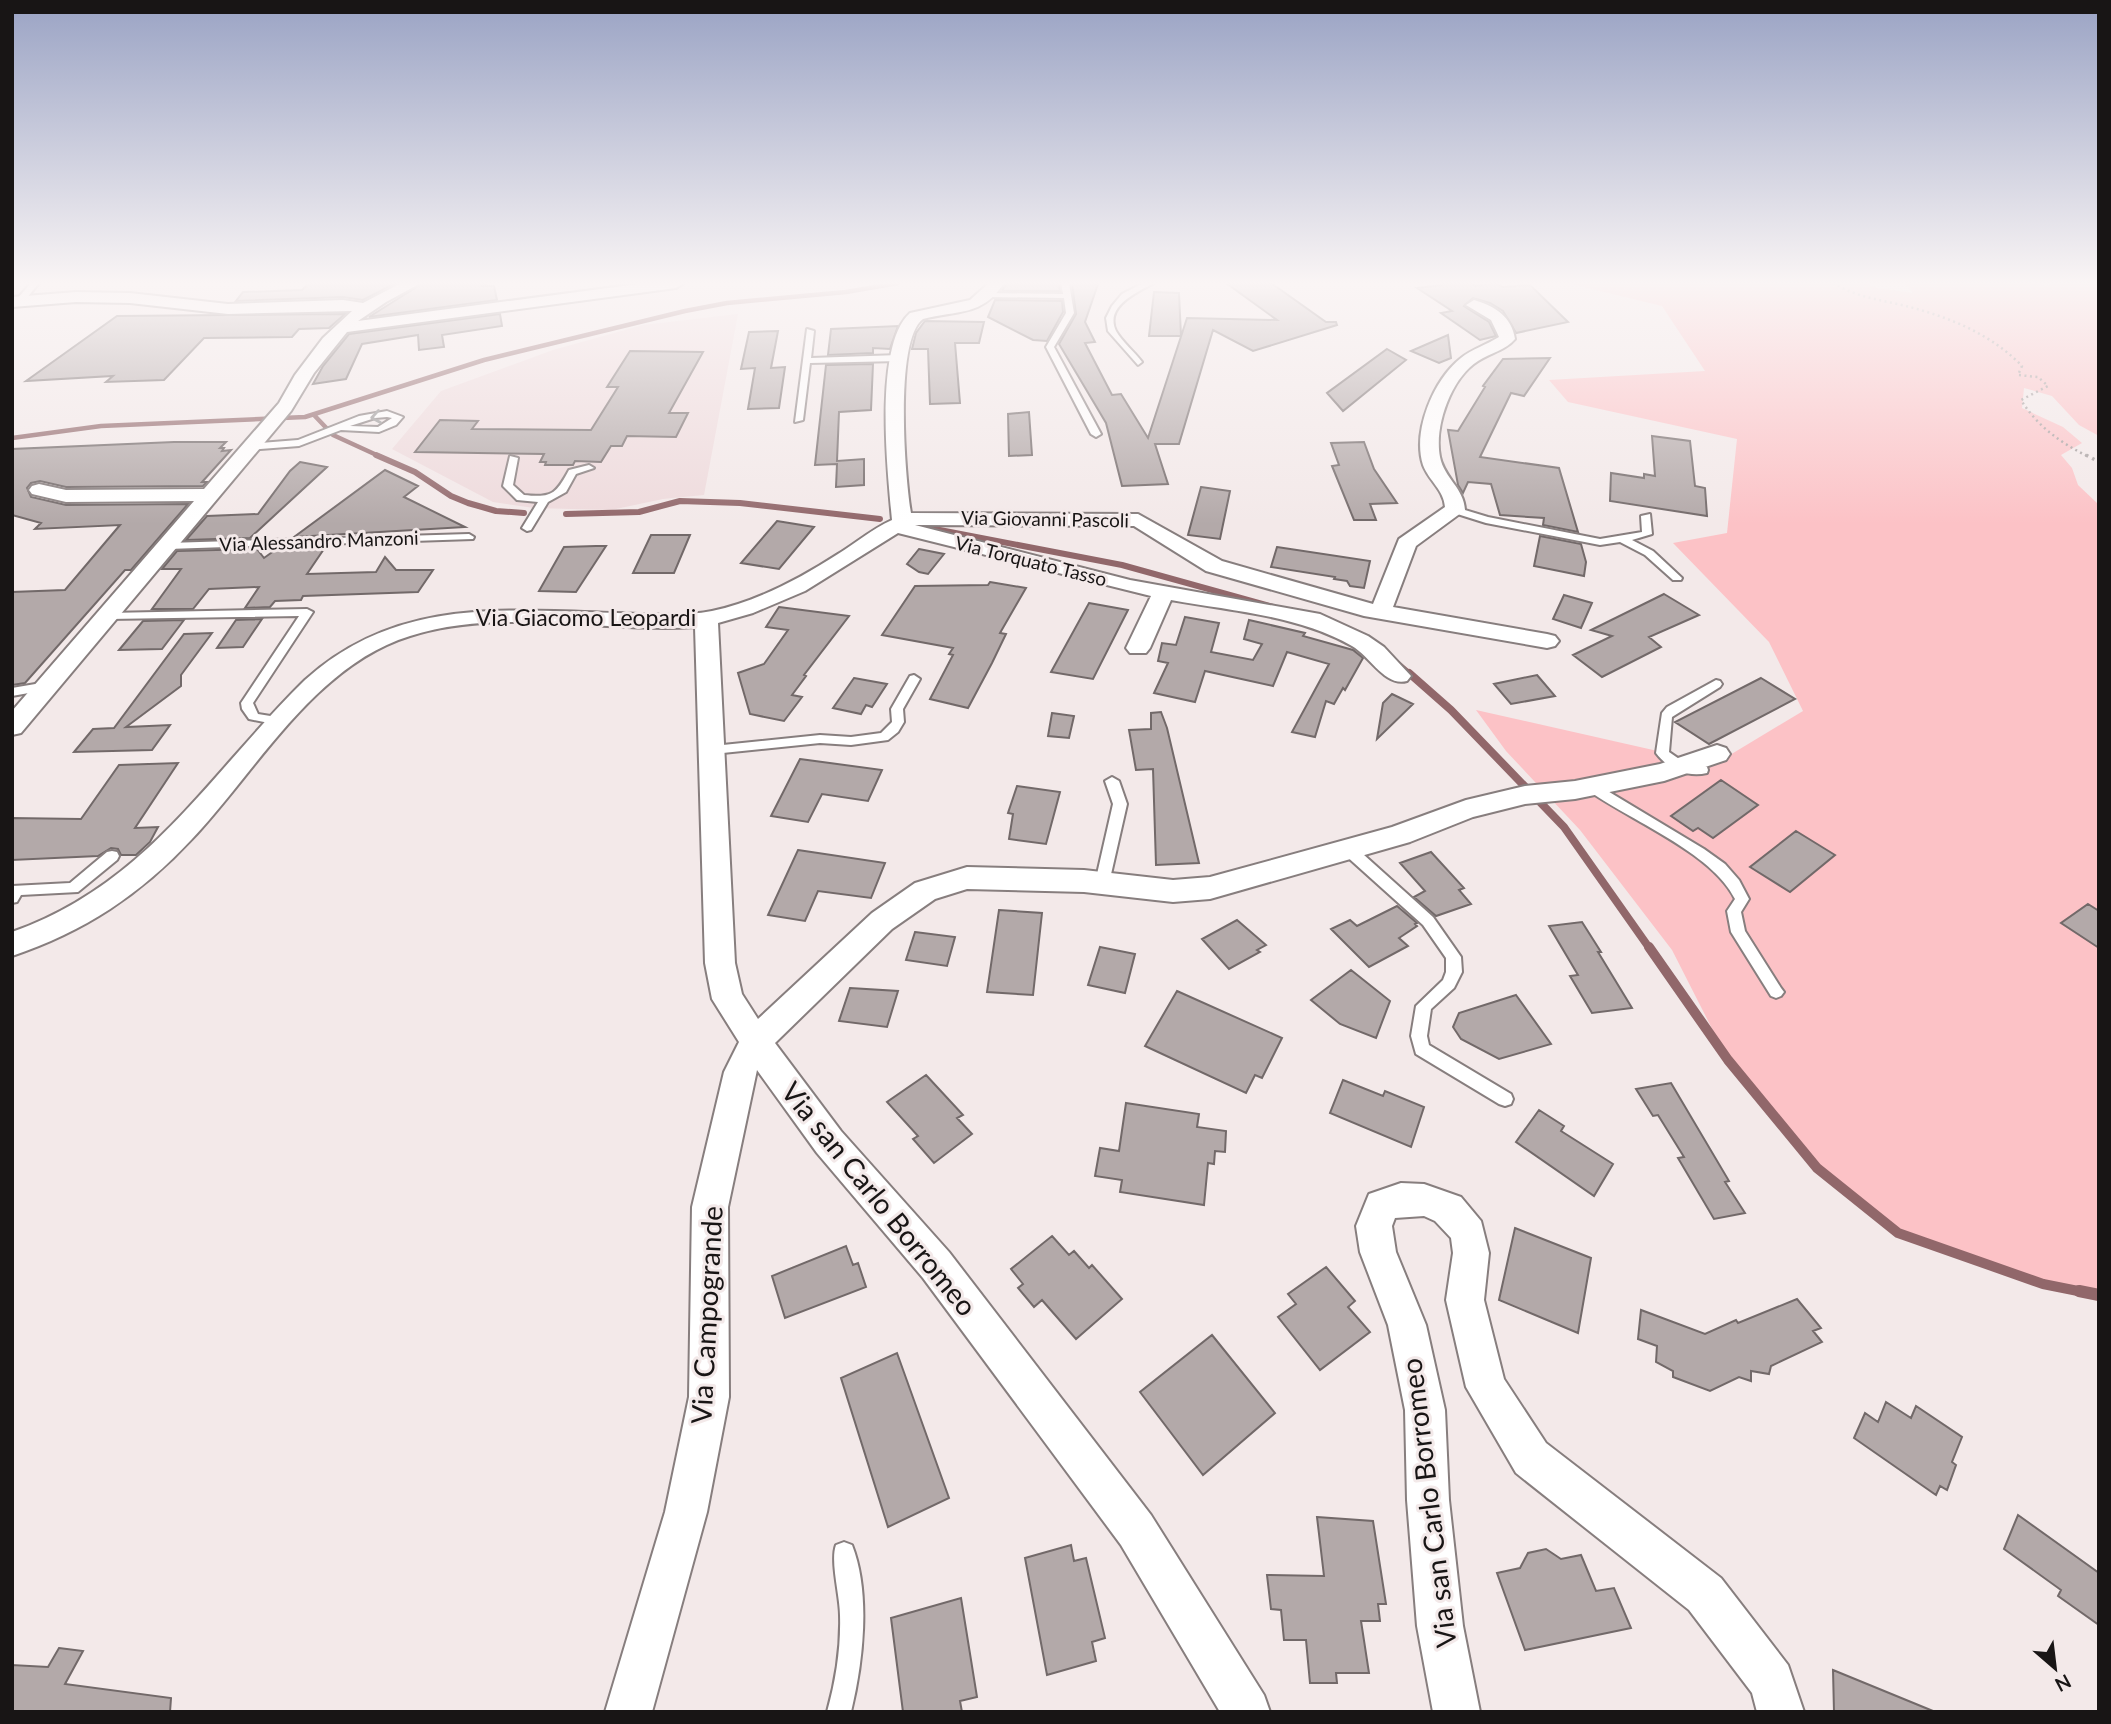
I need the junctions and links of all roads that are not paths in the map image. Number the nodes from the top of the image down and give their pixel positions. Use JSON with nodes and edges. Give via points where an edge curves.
{"nodes":[{"id":1,"x":313,"y":363,"type":"edge"},
{"id":2,"x":807,"y":363,"type":"edge"},
{"id":3,"x":899,"y":363,"type":"edge"},
{"id":4,"x":1058,"y":363,"type":"edge"},
{"id":5,"x":1464,"y":363,"type":"edge"},
{"id":6,"x":798,"y":420,"type":"dead end"},
{"id":7,"x":336,"y":428,"type":"junction"},
{"id":8,"x":1096,"y":434,"type":"dead end"},
{"id":9,"x":256,"y":440,"type":"junction"},
{"id":10,"x":513,"y":458,"type":"dead end"},
{"id":11,"x":589,"y":468,"type":"dead end"},
{"id":12,"x":39,"y":490,"type":"dead end"},
{"id":13,"x":210,"y":495,"type":"junction"},
{"id":14,"x":544,"y":500,"type":"junction"},
{"id":15,"x":1455,"y":510,"type":"junction"},
{"id":16,"x":1646,"y":516,"type":"dead end"},
{"id":17,"x":902,"y":521,"type":"junction"},
{"id":18,"x":527,"y":528,"type":"dead end"},
{"id":19,"x":469,"y":537,"type":"dead end"},
{"id":20,"x":1622,"y":538,"type":"junction"},
{"id":21,"x":168,"y":546,"type":"junction"},
{"id":22,"x":1676,"y":578,"type":"dead end"},
{"id":23,"x":1164,"y":592,"type":"junction"},
{"id":24,"x":1380,"y":612,"type":"junction"},
{"id":25,"x":108,"y":616,"type":"junction"},
{"id":26,"x":706,"y":618,"type":"junction"},
{"id":27,"x":1547,"y":641,"type":"dead end"},
{"id":28,"x":1138,"y":648,"type":"dead end"},
{"id":29,"x":1399,"y":676,"type":"dead end"},
{"id":30,"x":914,"y":679,"type":"dead end"},
{"id":31,"x":1716,"y":684,"type":"dead end"},
{"id":32,"x":47,"y":686,"type":"junction"},
{"id":33,"x":12,"y":692,"type":"edge"},
{"id":34,"x":279,"y":721,"type":"junction"},
{"id":35,"x":12,"y":727,"type":"edge"},
{"id":36,"x":713,"y":750,"type":"junction"},
{"id":37,"x":1699,"y":764,"type":"joint"},
{"id":38,"x":1112,"y":781,"type":"dead end"},
{"id":39,"x":1591,"y":786,"type":"junction"},
{"id":40,"x":1349,"y":850,"type":"junction"},
{"id":41,"x":113,"y":856,"type":"dead end"},
{"id":42,"x":1102,"y":883,"type":"junction"},
{"id":43,"x":12,"y":898,"type":"edge"},
{"id":44,"x":12,"y":944,"type":"edge"},
{"id":45,"x":1776,"y":992,"type":"dead end"},
{"id":46,"x":755,"y":1042,"type":"junction"},
{"id":47,"x":1505,"y":1100,"type":"dead end"},
{"id":48,"x":844,"y":1553,"type":"dead end"},
{"id":49,"x":628,"y":1712,"type":"edge"},
{"id":50,"x":839,"y":1712,"type":"edge"},
{"id":51,"x":1247,"y":1712,"type":"edge"},
{"id":52,"x":1457,"y":1712,"type":"edge"},
{"id":53,"x":1781,"y":1712,"type":"edge"}],
"edges":[{"from":1,"to":9,"type":"street","name":"Via Alessandro Manzoni","via":[[297,391]]},
{"from":2,"to":6,"type":"lane"},
{"from":3,"to":17,"type":"street","via":[[895,419]]},
{"from":4,"to":8,"type":"lane"},
{"from":5,"to":15,"type":"street","via":[[1451,376],[1429,433],[1432,463],[1456,498]]},
{"from":7,"to":7,"type":"lane","one_way":true,"via":[[376,432],[398,417],[379,416]]},
{"from":7,"to":9,"type":"lane","via":[[298,443]]},
{"from":9,"to":13,"type":"street","name":"Via Alessandro Manzoni"},
{"from":10,"to":14,"type":"lane","via":[[508,486],[521,498]]},
{"from":11,"to":14,"type":"lane","via":[[572,472],[565,489]]},
{"from":12,"to":13,"type":"street","via":[[66,496]]},
{"from":13,"to":21,"type":"street","name":"Via Alessandro Manzoni"},
{"from":14,"to":18,"type":"lane"},
{"from":15,"to":20,"type":"lane","via":[[1600,542]]},
{"from":15,"to":24,"type":"street","via":[[1406,543]]},
{"from":16,"to":20,"type":"lane","via":[[1647,534]]},
{"from":17,"to":23,"type":"street","name":"Via Torquato Tasso","via":[[912,532]]},
{"from":17,"to":24,"type":"street","name":"Via Giovanni Pascoli","via":[[1138,520],[1214,566]]},
{"from":17,"to":26,"type":"street","name":"Via Giacomo Leopardi","via":[[794,586],[739,610]]},
{"from":19,"to":21,"type":"lane","name":"Via Alessandro Manzoni"},
{"from":20,"to":22,"type":"lane","via":[[1649,553]]},
{"from":21,"to":25,"type":"street","name":"Via Alessandro Manzoni"},
{"from":23,"to":28,"type":"street"},
{"from":23,"to":29,"type":"street","name":"Via Torquato Tasso","via":[[1320,622],[1360,642]]},
{"from":24,"to":27,"type":"street","name":"Via Giovanni Pascoli"},
{"from":25,"to":32,"type":"street","name":"Via Alessandro Manzoni"},
{"from":25,"to":34,"type":"lane","via":[[307,612],[247,703],[255,718]]},
{"from":26,"to":34,"type":"street","name":"Via Giacomo Leopardi","via":[[472,618],[424,625],[384,637],[344,658]]},
{"from":26,"to":36,"type":"street","name":"Via san Carlo Borromeo"},
{"from":30,"to":36,"type":"lane","via":[[897,709],[898,722],[884,737]]},
{"from":31,"to":37,"type":"lane","via":[[1666,716],[1662,753]]},
{"from":32,"to":33,"type":"lane"},
{"from":32,"to":35,"type":"street","name":"Via Alessandro Manzoni"},
{"from":34,"to":44,"type":"street","name":"Via Giacomo Leopardi","via":[[145,872],[76,918]]},
{"from":36,"to":46,"type":"street","name":"Via san Carlo Borromeo","via":[[723,985]]},
{"from":37,"to":39,"type":"street"},
{"from":38,"to":42,"type":"lane","via":[[1121,803]]},
{"from":39,"to":40,"type":"street","via":[[1466,809]]},
{"from":39,"to":45,"type":"lane","via":[[1618,807],[1700,854],[1738,887],[1742,899],[1734,911],[1738,932]]},
{"from":40,"to":42,"type":"street","via":[[1210,888],[1173,891]]},
{"from":40,"to":47,"type":"lane","via":[[1428,921],[1453,957],[1449,984],[1424,1006],[1419,1036],[1422,1049]]},
{"from":41,"to":43,"type":"lane","via":[[73,888],[18,890]]},
{"from":42,"to":46,"type":"street","via":[[979,877],[925,891],[882,921]]},
{"from":46,"to":49,"type":"street","name":"Via Campogrande","via":[[740,1072],[710,1207],[709,1397],[699,1451]]},
{"from":46,"to":51,"type":"street","name":"Via san Carlo Borromeo","via":[[829,1142],[936,1265],[1136,1530]]},
{"from":48,"to":50,"type":"lane","via":[[853,1645]]},
{"from":52,"to":53,"type":"street","name":"Via san Carlo Borromeo","via":[[1440,1626],[1424,1410],[1407,1325],[1378,1251],[1374,1226],[1382,1206],[1401,1199],[1424,1200],[1448,1209],[1468,1233],[1471,1253],[1465,1300],[1486,1387],[1531,1458],[1705,1594],[1772,1681]]}]}
